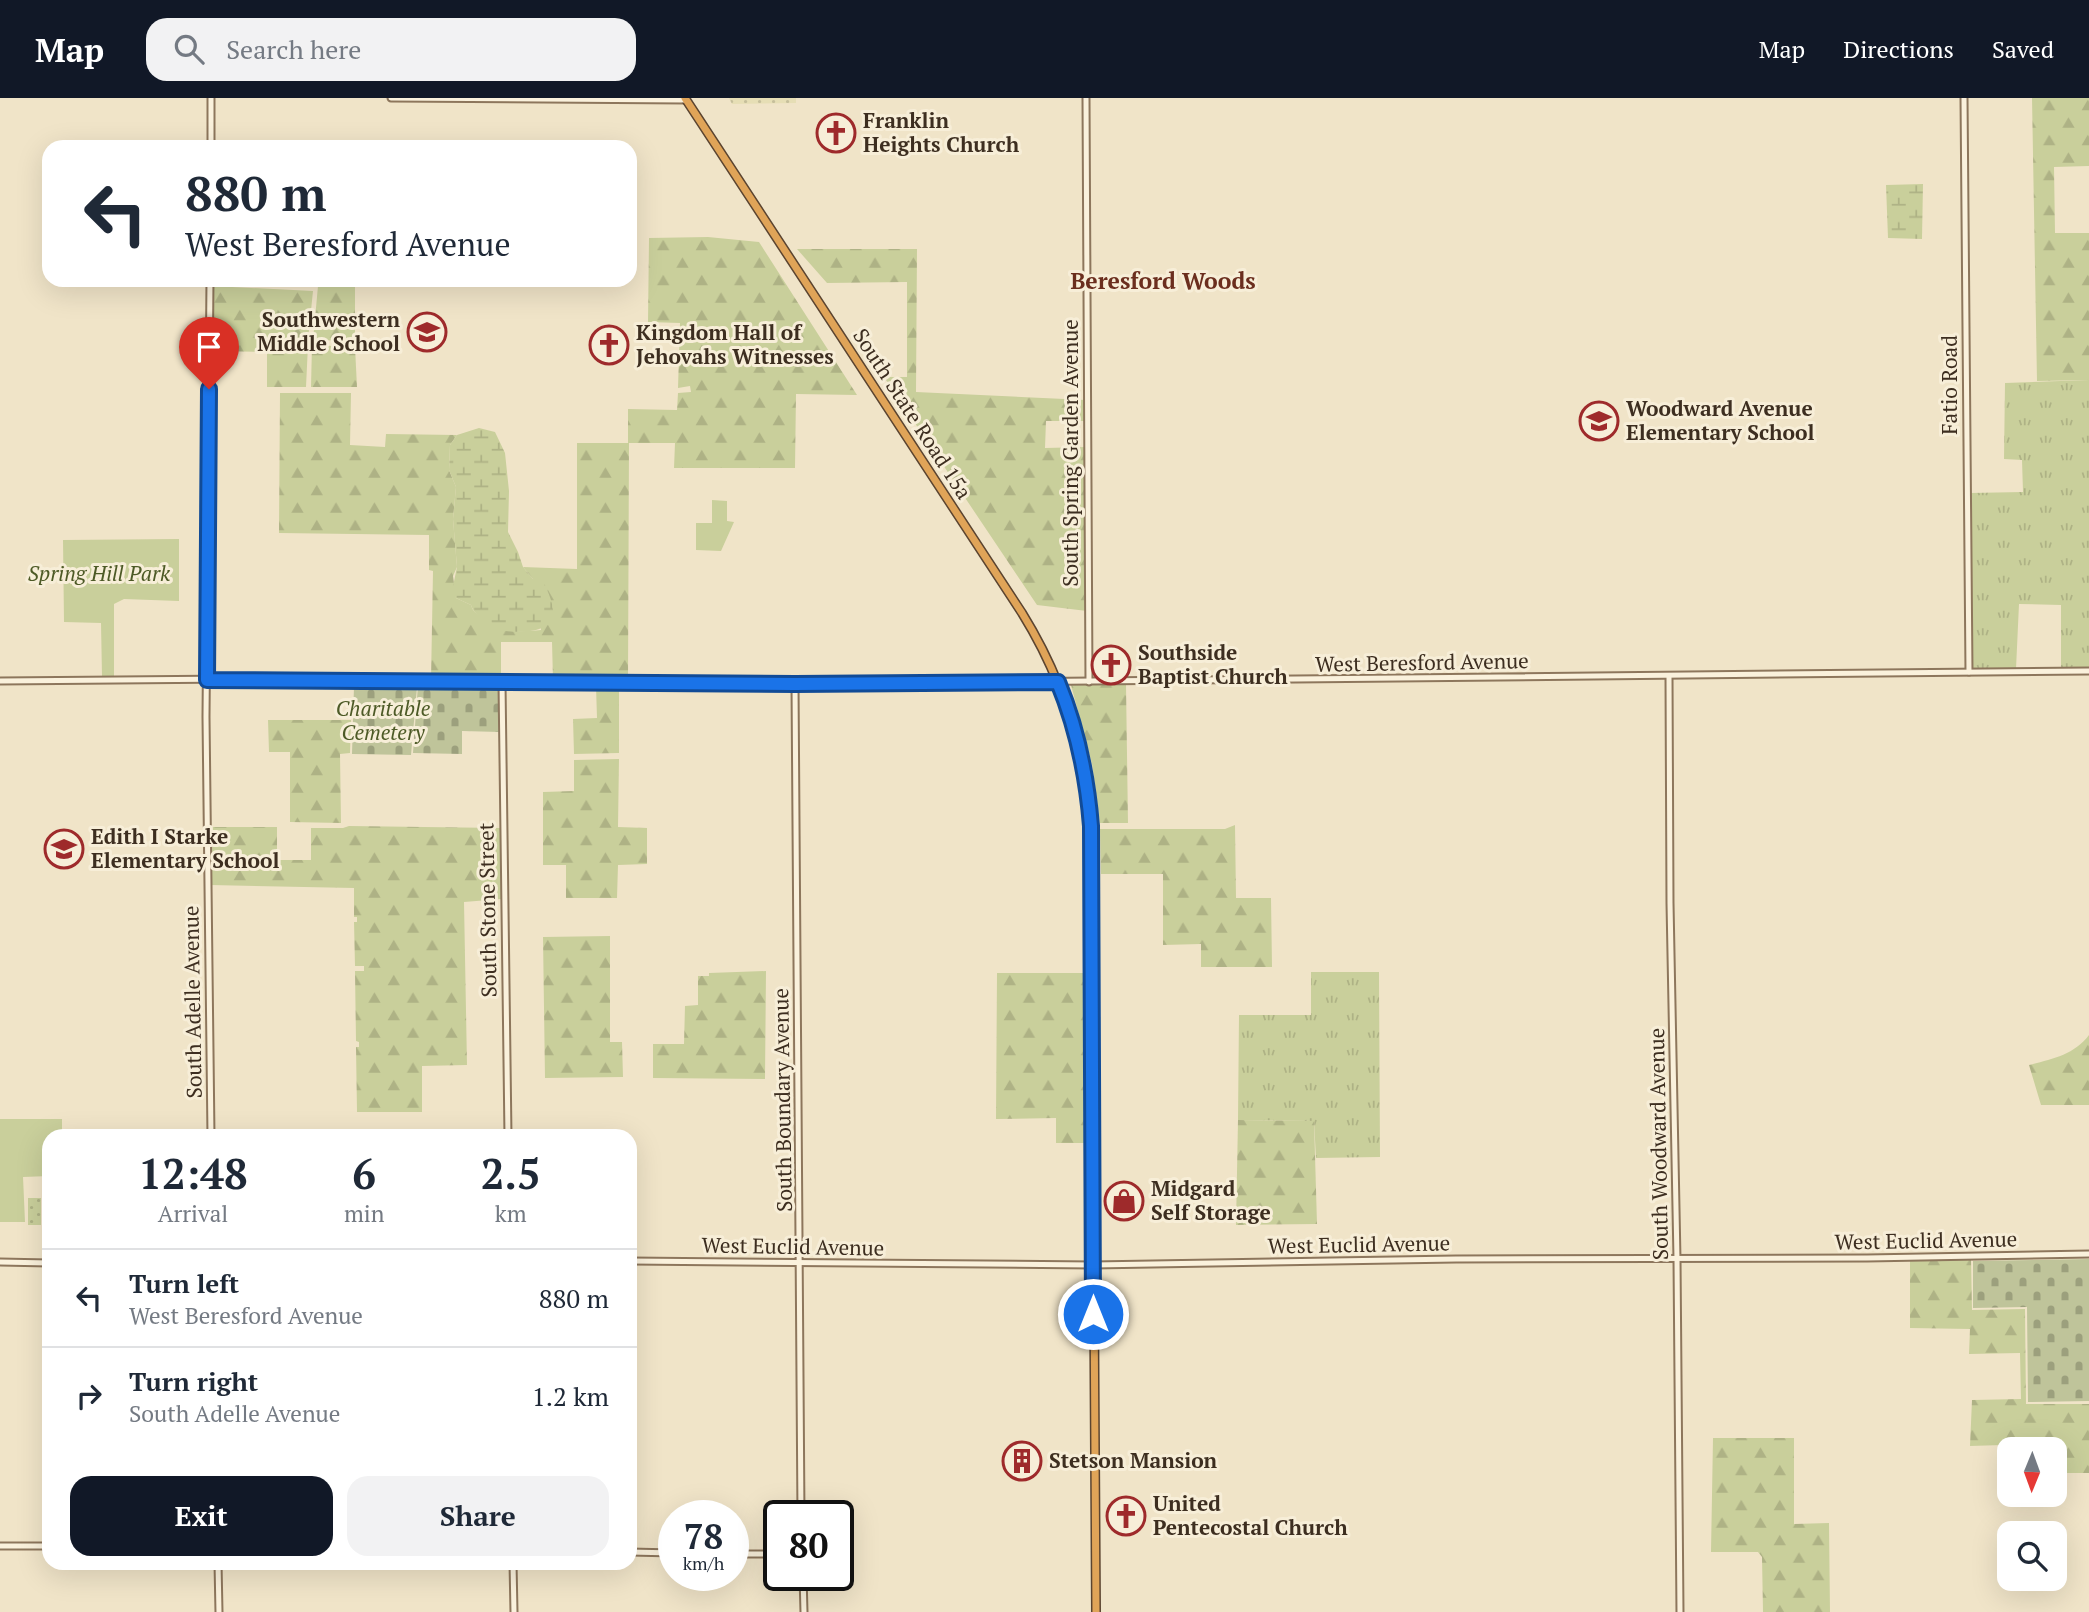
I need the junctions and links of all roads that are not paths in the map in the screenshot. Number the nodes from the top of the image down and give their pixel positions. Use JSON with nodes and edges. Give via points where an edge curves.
{"nodes":[{"id":1,"x":211,"y":98,"type":"edge"},
{"id":2,"x":391,"y":98,"type":"edge"},
{"id":3,"x":1086,"y":98,"type":"edge"},
{"id":4,"x":1964,"y":98,"type":"edge"},
{"id":5,"x":685,"y":99,"type":"edge"},
{"id":6,"x":211,"y":140,"type":"edge"},
{"id":7,"x":211,"y":287,"type":"edge"},
{"id":8,"x":2089,"y":671,"type":"edge"},
{"id":9,"x":1969,"y":672,"type":"junction"},
{"id":10,"x":1670,"y":676,"type":"junction"},
{"id":11,"x":207,"y":680,"type":"junction"},
{"id":12,"x":0,"y":681,"type":"edge"},
{"id":13,"x":1058,"y":682,"type":"junction"},
{"id":14,"x":1089,"y":682,"type":"junction"},
{"id":15,"x":502,"y":683,"type":"junction"},
{"id":16,"x":795,"y":684,"type":"junction"},
{"id":17,"x":211,"y":1129,"type":"edge"},
{"id":18,"x":508,"y":1129,"type":"edge"},
{"id":19,"x":2089,"y":1254,"type":"edge"},
{"id":20,"x":1677,"y":1259,"type":"junction"},
{"id":21,"x":637,"y":1261,"type":"edge"},
{"id":22,"x":0,"y":1262,"type":"edge"},
{"id":23,"x":42,"y":1263,"type":"edge"},
{"id":24,"x":800,"y":1263,"type":"junction"},
{"id":25,"x":1093,"y":1265,"type":"junction"},
{"id":26,"x":801,"y":1500,"type":"edge"},
{"id":27,"x":0,"y":1546,"type":"edge"},
{"id":28,"x":42,"y":1546,"type":"edge"},
{"id":29,"x":637,"y":1552,"type":"edge"},
{"id":30,"x":658,"y":1553,"type":"edge"},
{"id":31,"x":218,"y":1570,"type":"edge"},
{"id":32,"x":513,"y":1570,"type":"edge"},
{"id":33,"x":803,"y":1591,"type":"edge"},
{"id":34,"x":219,"y":1612,"type":"edge"},
{"id":35,"x":514,"y":1612,"type":"edge"},
{"id":36,"x":804,"y":1612,"type":"edge"},
{"id":37,"x":1096,"y":1612,"type":"edge"},
{"id":38,"x":1680,"y":1612,"type":"edge"}],
"edges":[{"from":1,"to":6,"type":"street"},
{"from":2,"to":5,"type":"street"},
{"from":3,"to":14,"type":"street","name":"South Spring Garden Avenue"},
{"from":4,"to":9,"type":"street","name":"Fatio Road"},
{"from":5,"to":13,"type":"highway","name":"South State Road 15a","via":[[1022,613]]},
{"from":7,"to":11,"type":"street","name":"South Adelle Avenue"},
{"from":8,"to":9,"type":"street","name":"West Beresford Avenue"},
{"from":9,"to":10,"type":"street","name":"West Beresford Avenue"},
{"from":10,"to":14,"type":"street","name":"West Beresford Avenue"},
{"from":10,"to":20,"type":"street","name":"South Woodward Avenue"},
{"from":11,"to":12,"type":"street","name":"West Beresford Avenue"},
{"from":11,"to":15,"type":"street","name":"West Beresford Avenue"},
{"from":11,"to":17,"type":"street","name":"South Adelle Avenue"},
{"from":13,"to":14,"type":"street","name":"West Beresford Avenue"},
{"from":13,"to":16,"type":"street","name":"West Beresford Avenue"},
{"from":13,"to":25,"type":"highway","via":[[1081,753],[1091,826]]},
{"from":15,"to":16,"type":"street","name":"West Beresford Avenue"},
{"from":15,"to":18,"type":"street","name":"South Stone Street"},
{"from":16,"to":24,"type":"street","name":"South Boundary Avenue"},
{"from":19,"to":20,"type":"street","name":"West Euclid Avenue"},
{"from":20,"to":25,"type":"street","name":"West Euclid Avenue"},
{"from":20,"to":38,"type":"street","name":"South Woodward Avenue"},
{"from":21,"to":24,"type":"street","name":"West Euclid Avenue"},
{"from":22,"to":23,"type":"street"},
{"from":24,"to":25,"type":"street","name":"West Euclid Avenue"},
{"from":24,"to":26,"type":"street","name":"South Boundary Avenue"},
{"from":25,"to":37,"type":"highway"},
{"from":27,"to":28,"type":"street"},
{"from":29,"to":30,"type":"street"},
{"from":31,"to":34,"type":"street"},
{"from":32,"to":35,"type":"street"},
{"from":33,"to":36,"type":"street"}]}
